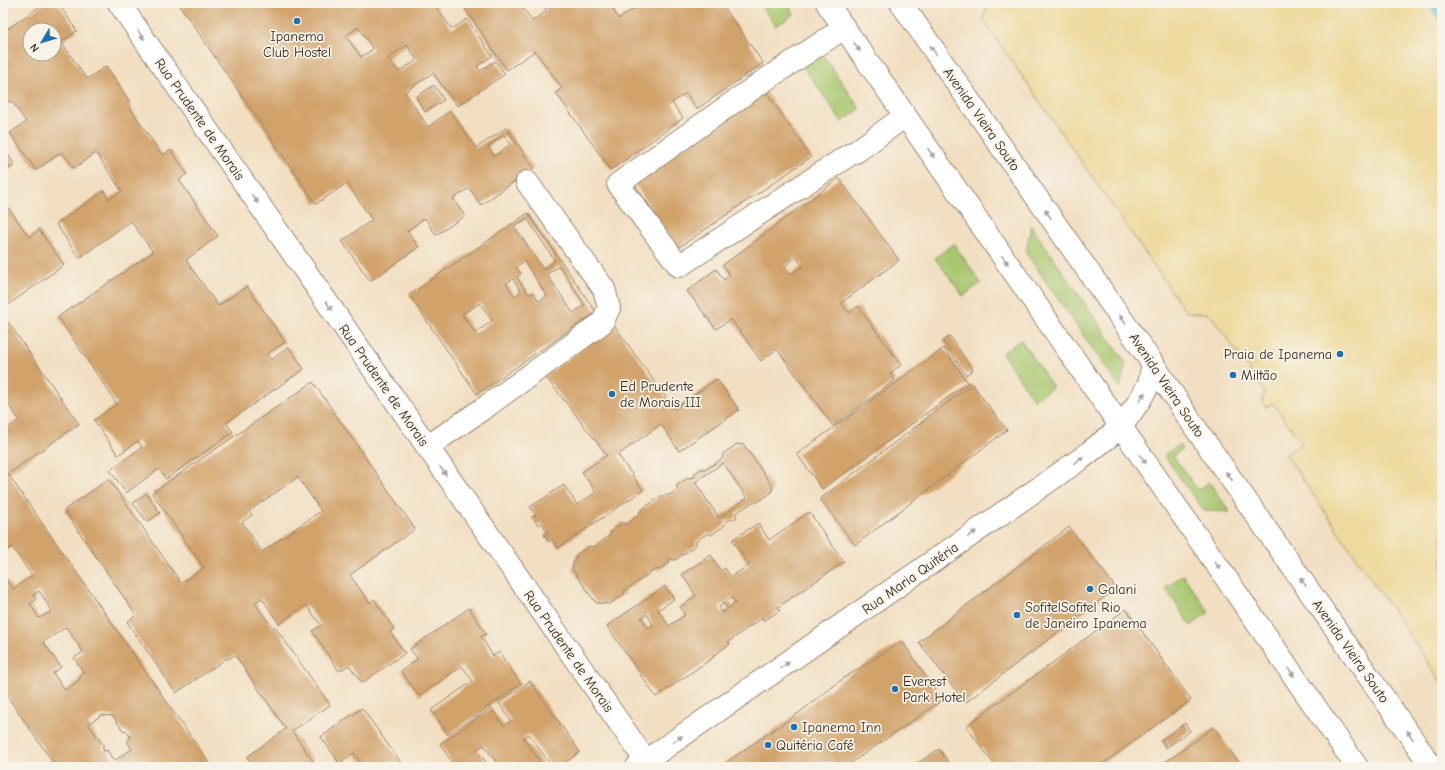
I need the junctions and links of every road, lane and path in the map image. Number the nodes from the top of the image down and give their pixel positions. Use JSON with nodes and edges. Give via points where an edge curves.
{"nodes":[{"id":1,"x":119,"y":3,"type":"edge"},
{"id":2,"x":827,"y":3,"type":"edge"},
{"id":3,"x":900,"y":3,"type":"edge"},
{"id":4,"x":844,"y":28,"type":"junction"},
{"id":5,"x":905,"y":116,"type":"junction"},
{"id":6,"x":528,"y":182,"type":"dead end"},
{"id":7,"x":1153,"y":364,"type":"junction"},
{"id":8,"x":1121,"y":426,"type":"junction"},
{"id":9,"x":427,"y":447,"type":"junction"},
{"id":10,"x":645,"y":765,"type":"edge"},
{"id":11,"x":1357,"y":767,"type":"edge"},
{"id":12,"x":1432,"y":767,"type":"edge"}],
"edges":[{"from":1,"to":9,"type":"main road","name":"Rua Prudente de Morais","one_way":true},
{"from":2,"to":4,"type":"main road"},
{"from":7,"to":3,"type":"main road","name":"Avenida Vieira Souto","one_way":true},
{"from":4,"to":5,"type":"main road","one_way":true},
{"from":4,"to":5,"type":"main road","via":[[759,84],[618,184],[679,266],[857,151]]},
{"from":5,"to":8,"type":"main road","one_way":true},
{"from":6,"to":9,"type":"main road","via":[[604,289],[609,308],[602,323]]},
{"from":8,"to":7,"type":"main road","name":"Rua Maria Quitéria","one_way":true,"via":[[1149,384]]},
{"from":12,"to":7,"type":"main road","name":"Avenida Vieira Souto","one_way":true},
{"from":10,"to":8,"type":"main road","name":"Rua Maria Quitéria","one_way":true,"via":[[1082,458]]},
{"from":8,"to":11,"type":"main road","one_way":true},
{"from":9,"to":10,"type":"main road","name":"Rua Prudente de Morais","one_way":true}]}
